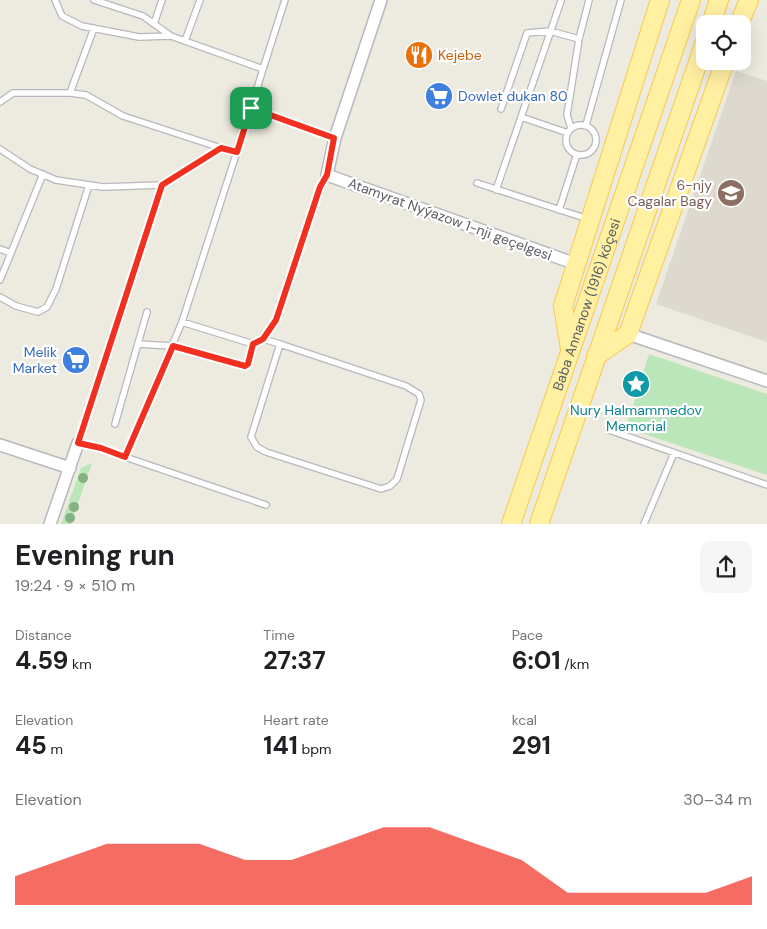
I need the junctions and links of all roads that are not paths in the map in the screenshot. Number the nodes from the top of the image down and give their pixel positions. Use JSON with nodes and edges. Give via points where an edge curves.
{"nodes":[{"id":1,"x":55,"y":0,"type":"edge"},
{"id":2,"x":94,"y":0,"type":"edge"},
{"id":3,"x":162,"y":0,"type":"edge"},
{"id":4,"x":200,"y":0,"type":"edge"},
{"id":5,"x":285,"y":0,"type":"edge"},
{"id":6,"x":381,"y":0,"type":"edge"},
{"id":7,"x":589,"y":0,"type":"edge"},
{"id":8,"x":621,"y":0,"type":"edge"},
{"id":9,"x":660,"y":0,"type":"edge"},
{"id":10,"x":691,"y":0,"type":"edge"},
{"id":11,"x":719,"y":0,"type":"edge"},
{"id":12,"x":749,"y":0,"type":"edge"},
{"id":13,"x":561,"y":1,"type":"edge"},
{"id":14,"x":714,"y":15,"type":"edge"},
{"id":15,"x":743,"y":15,"type":"edge"},
{"id":16,"x":154,"y":24,"type":"junction"},
{"id":17,"x":94,"y":28,"type":"junction"},
{"id":18,"x":550,"y":31,"type":"junction"},
{"id":19,"x":170,"y":36,"type":"junction"},
{"id":20,"x":579,"y":39,"type":"junction"},
{"id":21,"x":185,"y":41,"type":"junction"},
{"id":22,"x":696,"y":68,"type":"edge"},
{"id":23,"x":263,"y":69,"type":"junction"},
{"id":24,"x":721,"y":70,"type":"edge"},
{"id":25,"x":70,"y":93,"type":"junction"},
{"id":26,"x":0,"y":102,"type":"edge"},
{"id":27,"x":251,"y":108,"type":"junction"},
{"id":28,"x":501,"y":109,"type":"dead end"},
{"id":29,"x":521,"y":117,"type":"junction"},
{"id":30,"x":586,"y":125,"type":"junction"},
{"id":31,"x":569,"y":131,"type":"junction"},
{"id":32,"x":334,"y":138,"type":"junction"},
{"id":33,"x":221,"y":148,"type":"junction"},
{"id":34,"x":0,"y":149,"type":"edge"},
{"id":35,"x":237,"y":152,"type":"junction"},
{"id":36,"x":577,"y":154,"type":"junction"},
{"id":37,"x":43,"y":174,"type":"junction"},
{"id":38,"x":327,"y":175,"type":"junction"},
{"id":39,"x":477,"y":183,"type":"dead end"},
{"id":40,"x":88,"y":185,"type":"junction"},
{"id":41,"x":162,"y":185,"type":"junction"},
{"id":42,"x":496,"y":190,"type":"junction"},
{"id":43,"x":559,"y":210,"type":"junction"},
{"id":44,"x":590,"y":220,"type":"junction"},
{"id":45,"x":0,"y":248,"type":"edge"},
{"id":46,"x":11,"y":253,"type":"junction"},
{"id":47,"x":576,"y":264,"type":"junction"},
{"id":48,"x":0,"y":280,"type":"edge"},
{"id":49,"x":0,"y":298,"type":"edge"},
{"id":50,"x":148,"y":312,"type":"dead end"},
{"id":51,"x":182,"y":322,"type":"junction"},
{"id":52,"x":628,"y":334,"type":"junction"},
{"id":53,"x":263,"y":339,"type":"junction"},
{"id":54,"x":138,"y":344,"type":"junction"},
{"id":55,"x":253,"y":344,"type":"junction"},
{"id":56,"x":280,"y":344,"type":"junction"},
{"id":57,"x":173,"y":346,"type":"junction"},
{"id":58,"x":571,"y":352,"type":"junction"},
{"id":59,"x":596,"y":356,"type":"junction"},
{"id":60,"x":767,"y":381,"type":"edge"},
{"id":61,"x":115,"y":424,"type":"dead end"},
{"id":62,"x":609,"y":430,"type":"dead end"},
{"id":63,"x":78,"y":443,"type":"junction"},
{"id":64,"x":0,"y":445,"type":"edge"},
{"id":65,"x":674,"y":453,"type":"junction"},
{"id":66,"x":125,"y":457,"type":"junction"},
{"id":67,"x":70,"y":468,"type":"junction"},
{"id":68,"x":767,"y":485,"type":"edge"},
{"id":69,"x":266,"y":505,"type":"dead end"},
{"id":70,"x":50,"y":524,"type":"edge"},
{"id":71,"x":511,"y":524,"type":"edge"},
{"id":72,"x":539,"y":524,"type":"edge"},
{"id":73,"x":644,"y":524,"type":"edge"}],
"edges":[{"from":1,"to":17,"type":"lane","via":[[62,16]]},
{"from":2,"to":16,"type":"lane","via":[[143,16]]},
{"from":3,"to":16,"type":"lane"},
{"from":4,"to":21,"type":"lane"},
{"from":5,"to":23,"type":"lane"},
{"from":6,"to":32,"type":"street"},
{"from":7,"to":20,"type":"lane"},
{"from":8,"to":30,"type":"lane"},
{"from":9,"to":44,"type":"main road"},
{"from":10,"to":58,"type":"main road","name":"Baba Annanow (1916) köçesi"},
{"from":11,"to":14,"type":"main road"},
{"from":12,"to":15,"type":"main road"},
{"from":13,"to":18,"type":"lane"},
{"from":16,"to":19,"type":"lane"},
{"from":17,"to":19,"type":"lane","via":[[139,37]]},
{"from":17,"to":25,"type":"lane"},
{"from":18,"to":20,"type":"lane"},
{"from":18,"to":28,"type":"lane","via":[[527,33]]},
{"from":18,"to":29,"type":"lane"},
{"from":19,"to":21,"type":"lane"},
{"from":20,"to":31,"type":"lane","via":[[567,115]]},
{"from":21,"to":23,"type":"lane"},
{"from":22,"to":59,"type":"main road","name":"Baba Annanow (1916) köçesi"},
{"from":23,"to":27,"type":"lane"},
{"from":24,"to":52,"type":"main road"},
{"from":25,"to":26,"type":"lane","via":[[13,92]]},
{"from":25,"to":33,"type":"lane","via":[[86,95],[123,116]]},
{"from":27,"to":32,"type":"lane"},
{"from":27,"to":35,"type":"lane"},
{"from":29,"to":31,"type":"lane"},
{"from":29,"to":42,"type":"lane"},
{"from":30,"to":31,"type":"lane","via":[[580,124]]},
{"from":30,"to":36,"type":"lane","via":[[594,131],[597,141],[588,154]]},
{"from":31,"to":36,"type":"lane","via":[[566,143]]},
{"from":32,"to":38,"type":"street"},
{"from":33,"to":35,"type":"lane"},
{"from":33,"to":41,"type":"lane"},
{"from":34,"to":37,"type":"lane"},
{"from":35,"to":51,"type":"lane"},
{"from":36,"to":43,"type":"lane"},
{"from":37,"to":40,"type":"lane","via":[[56,180]]},
{"from":37,"to":46,"type":"lane"},
{"from":38,"to":47,"type":"street","name":"Atamyrat Nyýazow 1-nji geçelgesi"},
{"from":38,"to":53,"type":"lane","via":[[320,187],[276,320]]},
{"from":39,"to":42,"type":"lane"},
{"from":40,"to":41,"type":"lane"},
{"from":40,"to":49,"type":"lane","via":[[56,289],[47,308],[38,312]]},
{"from":41,"to":63,"type":"lane"},
{"from":42,"to":43,"type":"lane"},
{"from":43,"to":44,"type":"lane"},
{"from":44,"to":47,"type":"main road"},
{"from":45,"to":46,"type":"lane"},
{"from":46,"to":48,"type":"lane"},
{"from":47,"to":58,"type":"main road","via":[[563,306]]},
{"from":50,"to":54,"type":"lane"},
{"from":51,"to":55,"type":"lane"},
{"from":51,"to":57,"type":"lane"},
{"from":52,"to":59,"type":"main road"},
{"from":52,"to":60,"type":"street"},
{"from":53,"to":55,"type":"lane"},
{"from":53,"to":56,"type":"lane"},
{"from":54,"to":57,"type":"lane"},
{"from":54,"to":61,"type":"lane"},
{"from":55,"to":57,"type":"lane","via":[[248,364],[243,366]]},
{"from":56,"to":56,"type":"lane","via":[[406,386],[419,394],[421,400],[397,479],[390,486],[381,489],[257,447],[250,437]]},
{"from":57,"to":66,"type":"lane"},
{"from":58,"to":71,"type":"main road","name":"Baba Annanow (1916) köçesi"},
{"from":59,"to":72,"type":"main road","name":"Baba Annanow (1916) köçesi"},
{"from":62,"to":65,"type":"lane"},
{"from":63,"to":66,"type":"lane"},
{"from":63,"to":67,"type":"street"},
{"from":64,"to":67,"type":"street"},
{"from":65,"to":68,"type":"lane"},
{"from":65,"to":73,"type":"lane"},
{"from":66,"to":69,"type":"lane"},
{"from":67,"to":70,"type":"street"}]}
